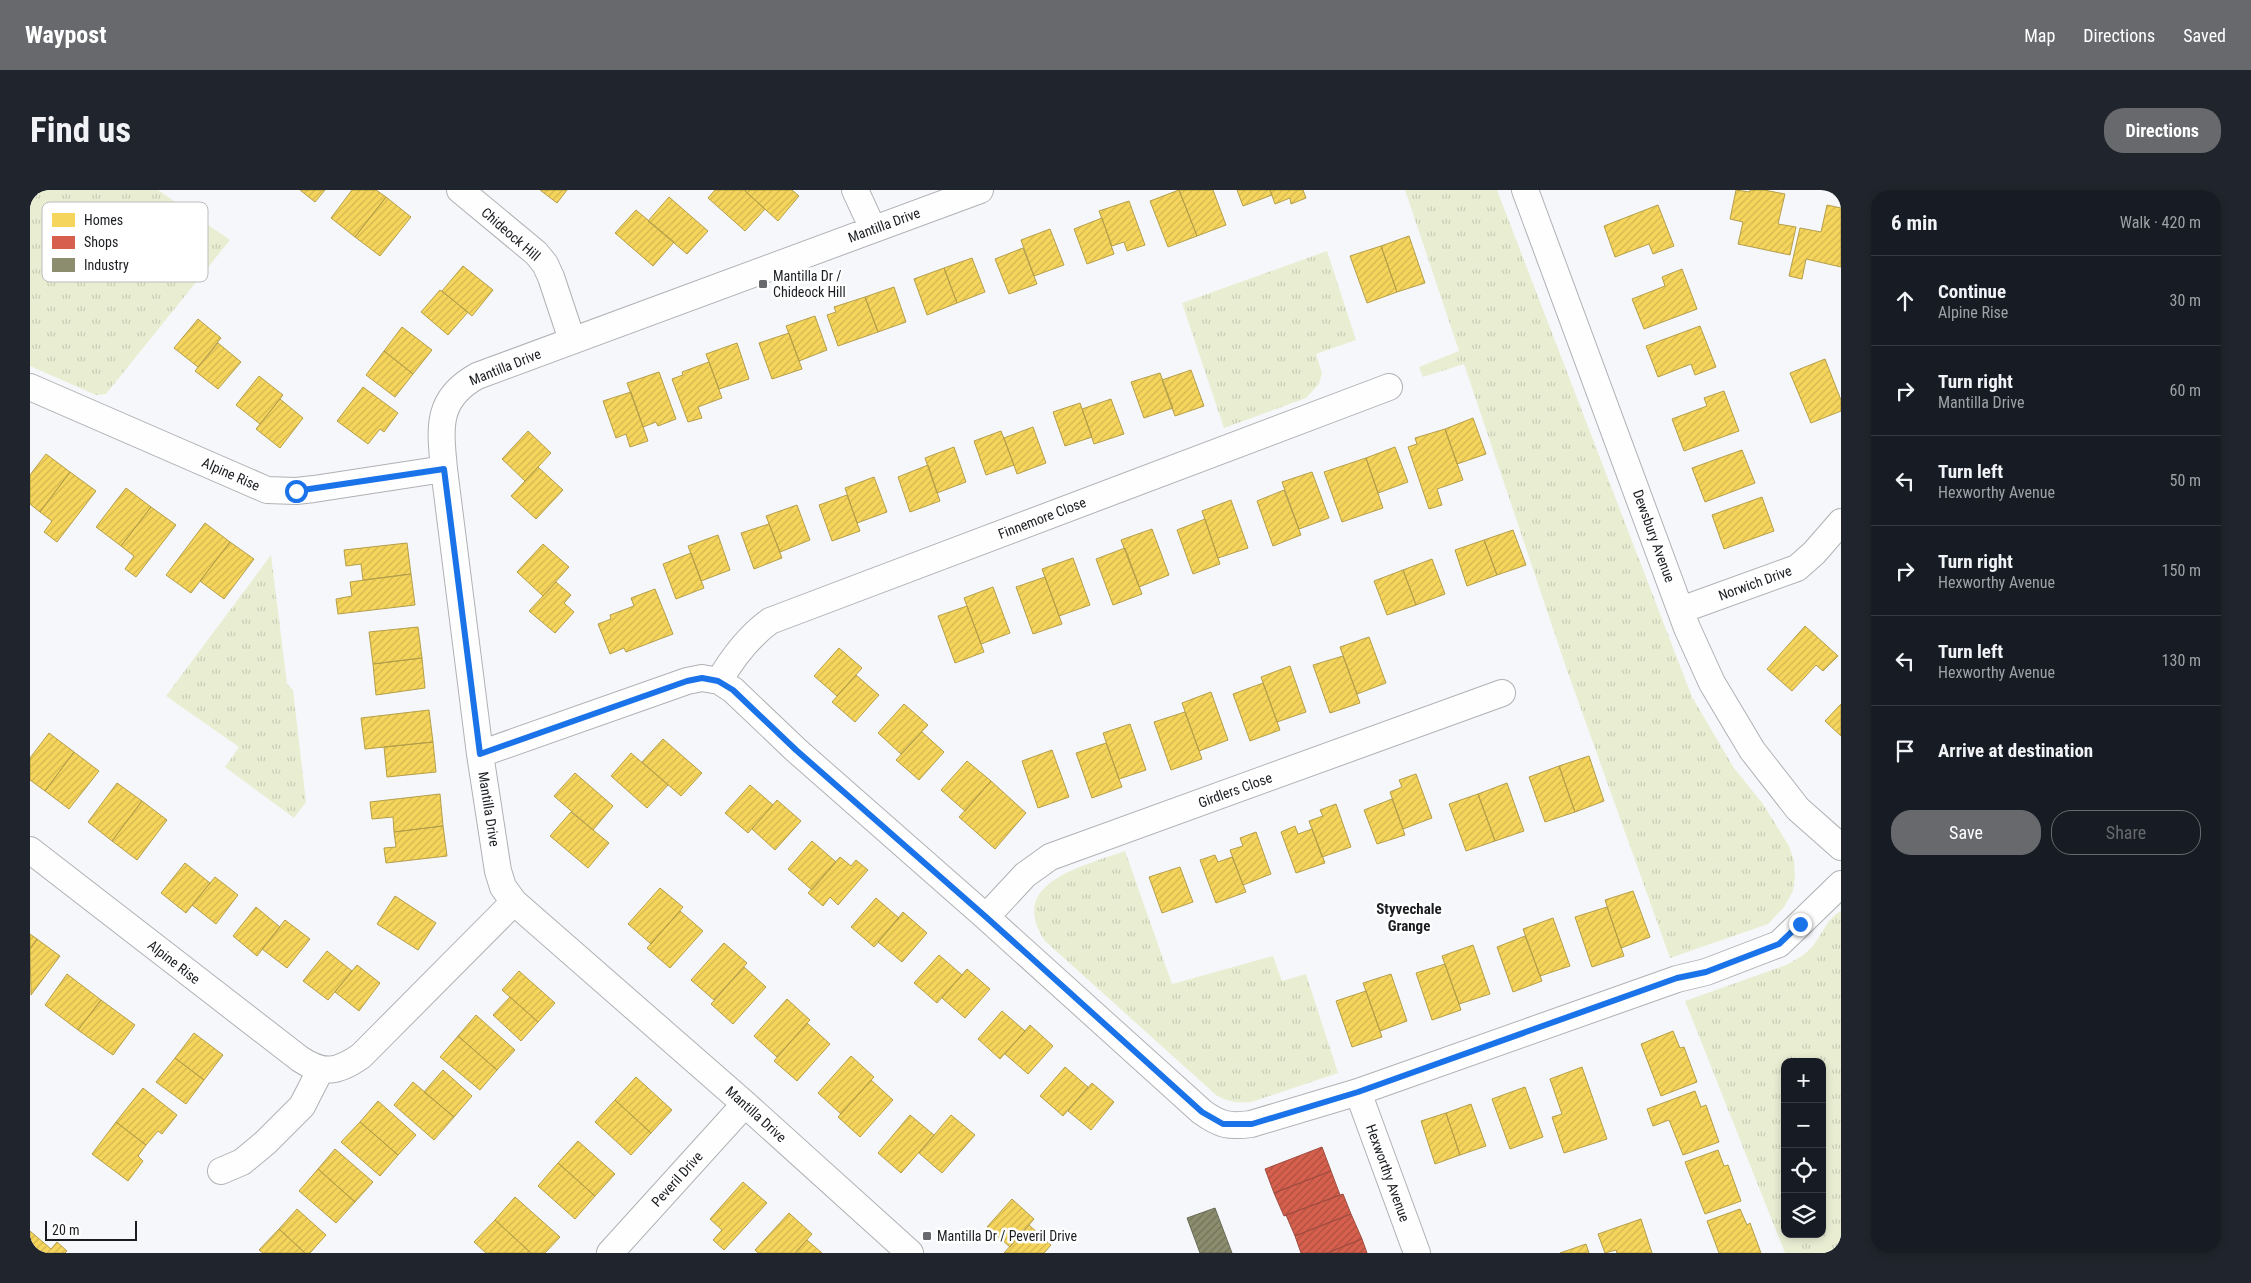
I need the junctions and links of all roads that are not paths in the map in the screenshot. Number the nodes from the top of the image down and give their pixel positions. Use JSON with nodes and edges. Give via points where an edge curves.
{"nodes":[{"id":1,"x":460,"y":190,"type":"edge"},
{"id":2,"x":855,"y":190,"type":"edge"},
{"id":3,"x":980,"y":190,"type":"edge"},
{"id":4,"x":1533,"y":192,"type":"edge"},
{"id":5,"x":872,"y":229,"type":"junction"},
{"id":6,"x":572,"y":340,"type":"junction"},
{"id":7,"x":30,"y":387,"type":"edge"},
{"id":8,"x":1389,"y":387,"type":"dead end"},
{"id":9,"x":444,"y":469,"type":"junction"},
{"id":10,"x":1841,"y":522,"type":"edge"},
{"id":11,"x":1681,"y":610,"type":"junction"},
{"id":12,"x":718,"y":681,"type":"junction"},
{"id":13,"x":1502,"y":693,"type":"dead end"},
{"id":14,"x":480,"y":754,"type":"junction"},
{"id":15,"x":1841,"y":848,"type":"edge"},
{"id":16,"x":30,"y":850,"type":"edge"},
{"id":17,"x":1841,"y":884,"type":"edge"},
{"id":18,"x":514,"y":902,"type":"junction"},
{"id":19,"x":986,"y":917,"type":"junction"},
{"id":20,"x":321,"y":1069,"type":"junction"},
{"id":21,"x":1358,"y":1092,"type":"junction"},
{"id":22,"x":745,"y":1104,"type":"junction"},
{"id":23,"x":221,"y":1171,"type":"dead end"},
{"id":24,"x":610,"y":1253,"type":"edge"},
{"id":25,"x":910,"y":1253,"type":"edge"},
{"id":26,"x":1417,"y":1253,"type":"edge"}],
"edges":[{"from":1,"to":6,"type":"street","name":"Chideock Hill","via":[[545,264]]},
{"from":2,"to":5,"type":"street"},
{"from":3,"to":5,"type":"street","name":"Mantilla Drive"},
{"from":4,"to":11,"type":"street","name":"Dewsbury Avenue"},
{"from":5,"to":6,"type":"street","name":"Mantilla Drive"},
{"from":6,"to":9,"type":"street","name":"Mantilla Drive","via":[[477,376],[452,394],[442,421]]},
{"from":7,"to":9,"type":"street","name":"Alpine Rise","via":[[267,490],[314,489]]},
{"from":8,"to":12,"type":"street","name":"Finnemore Close","via":[[770,621],[753,633]]},
{"from":9,"to":14,"type":"street","name":"Mantilla Drive"},
{"from":10,"to":11,"type":"street","name":"Norwich Drive","via":[[1797,568]]},
{"from":11,"to":15,"type":"street","name":"Dewsbury Avenue","via":[[1712,683],[1752,750],[1798,808]]},
{"from":12,"to":14,"type":"street","via":[[702,678],[687,681]]},
{"from":12,"to":19,"type":"street","via":[[733,690],[796,750]]},
{"from":13,"to":19,"type":"street","name":"Girdlers Close","via":[[1050,857],[1025,875]]},
{"from":14,"to":18,"type":"street","name":"Mantilla Drive","via":[[498,871],[503,887]]},
{"from":16,"to":20,"type":"street","name":"Alpine Rise","via":[[300,1059]]},
{"from":17,"to":21,"type":"street","via":[[1779,944]]},
{"from":18,"to":20,"type":"street","via":[[361,1056],[345,1067]]},
{"from":18,"to":22,"type":"street","name":"Mantilla Drive"},
{"from":19,"to":21,"type":"street","via":[[1215,1122],[1237,1126],[1252,1124]]},
{"from":20,"to":23,"type":"street","via":[[302,1106],[278,1131],[242,1162]]},
{"from":21,"to":26,"type":"street","name":"Hexworthy Avenue"},
{"from":22,"to":24,"type":"street","name":"Peveril Drive"},
{"from":22,"to":25,"type":"street","name":"Mantilla Drive"}]}
